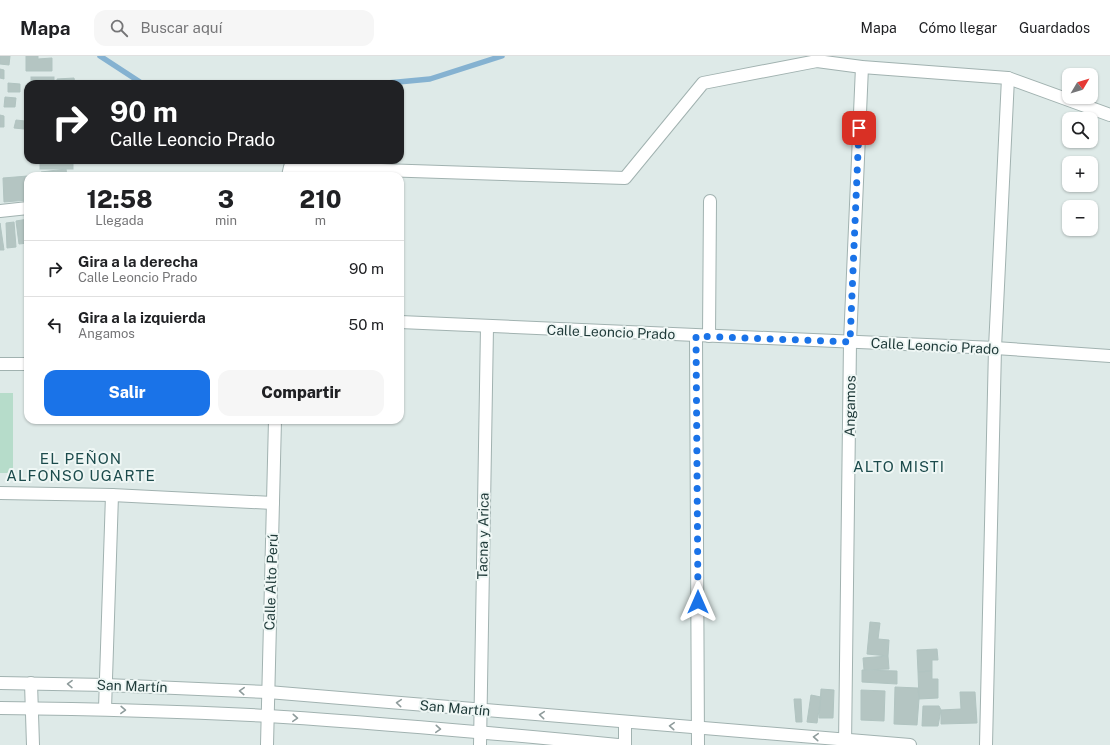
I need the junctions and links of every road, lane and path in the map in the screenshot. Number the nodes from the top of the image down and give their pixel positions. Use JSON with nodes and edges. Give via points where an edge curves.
{"nodes":[{"id":1,"x":862,"y":67,"type":"junction"},
{"id":2,"x":1008,"y":78,"type":"junction"},
{"id":3,"x":1110,"y":115,"type":"edge"},
{"id":4,"x":404,"y":174,"type":"edge"},
{"id":5,"x":710,"y":201,"type":"dead end"},
{"id":6,"x":24,"y":208,"type":"edge"},
{"id":7,"x":0,"y":211,"type":"edge"},
{"id":8,"x":404,"y":322,"type":"edge"},
{"id":9,"x":487,"y":327,"type":"junction"},
{"id":10,"x":696,"y":336,"type":"junction"},
{"id":11,"x":709,"y":336,"type":"junction"},
{"id":12,"x":850,"y":342,"type":"junction"},
{"id":13,"x":996,"y":348,"type":"junction"},
{"id":14,"x":1110,"y":356,"type":"edge"},
{"id":15,"x":0,"y":364,"type":"edge"},
{"id":16,"x":24,"y":364,"type":"edge"},
{"id":17,"x":275,"y":424,"type":"edge"},
{"id":18,"x":0,"y":493,"type":"edge"},
{"id":19,"x":112,"y":495,"type":"junction"},
{"id":20,"x":273,"y":503,"type":"junction"},
{"id":21,"x":0,"y":683,"type":"edge"},
{"id":22,"x":30,"y":683,"type":"junction"},
{"id":23,"x":106,"y":685,"type":"junction"},
{"id":24,"x":268,"y":692,"type":"junction"},
{"id":25,"x":0,"y":708,"type":"edge"},
{"id":26,"x":31,"y":709,"type":"junction"},
{"id":27,"x":105,"y":709,"type":"junction"},
{"id":28,"x":480,"y":710,"type":"junction"},
{"id":29,"x":268,"y":716,"type":"junction"},
{"id":30,"x":626,"y":722,"type":"junction"},
{"id":31,"x":698,"y":728,"type":"junction"},
{"id":32,"x":480,"y":732,"type":"junction"},
{"id":33,"x":845,"y":742,"type":"edge"},
{"id":34,"x":33,"y":745,"type":"edge"},
{"id":35,"x":267,"y":745,"type":"edge"},
{"id":36,"x":480,"y":745,"type":"edge"},
{"id":37,"x":618,"y":745,"type":"edge"},
{"id":38,"x":625,"y":745,"type":"edge"},
{"id":39,"x":698,"y":745,"type":"edge"},
{"id":40,"x":910,"y":745,"type":"edge"},
{"id":41,"x":986,"y":745,"type":"edge"}],
"edges":[{"from":1,"to":2,"type":"street"},
{"from":1,"to":4,"type":"street","via":[[817,61],[703,83],[626,178]]},
{"from":1,"to":12,"type":"street","name":"Angamos"},
{"from":2,"to":3,"type":"street"},
{"from":2,"to":13,"type":"street"},
{"from":5,"to":11,"type":"street"},
{"from":6,"to":7,"type":"street"},
{"from":8,"to":9,"type":"street","name":"Calle Leoncio Prado"},
{"from":9,"to":10,"type":"street","name":"Calle Leoncio Prado"},
{"from":9,"to":28,"type":"street","name":"Tacna y Arica"},
{"from":10,"to":11,"type":"street","name":"Calle Leoncio Prado"},
{"from":10,"to":31,"type":"street"},
{"from":11,"to":12,"type":"street","name":"Calle Leoncio Prado"},
{"from":12,"to":13,"type":"street","name":"Calle Leoncio Prado"},
{"from":12,"to":33,"type":"street","name":"Angamos"},
{"from":13,"to":14,"type":"street","name":"Calle Leoncio Prado"},
{"from":13,"to":41,"type":"street"},
{"from":15,"to":16,"type":"street"},
{"from":17,"to":20,"type":"street","name":"Calle Alto Perú"},
{"from":18,"to":19,"type":"street"},
{"from":19,"to":20,"type":"street"},
{"from":19,"to":23,"type":"street"},
{"from":20,"to":24,"type":"street","name":"Calle Alto Perú"},
{"from":21,"to":22,"type":"street","name":"San Martín"},
{"from":23,"to":22,"type":"street","name":"San Martín","one_way":true},
{"from":22,"to":26,"type":"street"},
{"from":24,"to":23,"type":"street","name":"San Martín","one_way":true},
{"from":23,"to":27,"type":"street"},
{"from":28,"to":24,"type":"street","name":"San Martín","one_way":true},
{"from":24,"to":29,"type":"street","name":"Calle Alto Perú"},
{"from":25,"to":26,"type":"street","name":"San Martín"},
{"from":26,"to":27,"type":"street","name":"San Martín"},
{"from":26,"to":34,"type":"street"},
{"from":27,"to":29,"type":"street","name":"San Martín","one_way":true},
{"from":30,"to":28,"type":"street","name":"San Martín","one_way":true},
{"from":28,"to":32,"type":"street","name":"Tacna y Arica"},
{"from":29,"to":32,"type":"street","name":"San Martín","one_way":true},
{"from":29,"to":35,"type":"street","name":"Calle Alto Perú"},
{"from":31,"to":30,"type":"street","name":"San Martín","one_way":true},
{"from":30,"to":38,"type":"street"},
{"from":33,"to":31,"type":"street","name":"San Martín","one_way":true},
{"from":31,"to":39,"type":"street"},
{"from":32,"to":36,"type":"street","name":"Tacna y Arica"},
{"from":32,"to":37,"type":"street","name":"San Martín"},
{"from":33,"to":40,"type":"street","name":"San Martín"}]}
